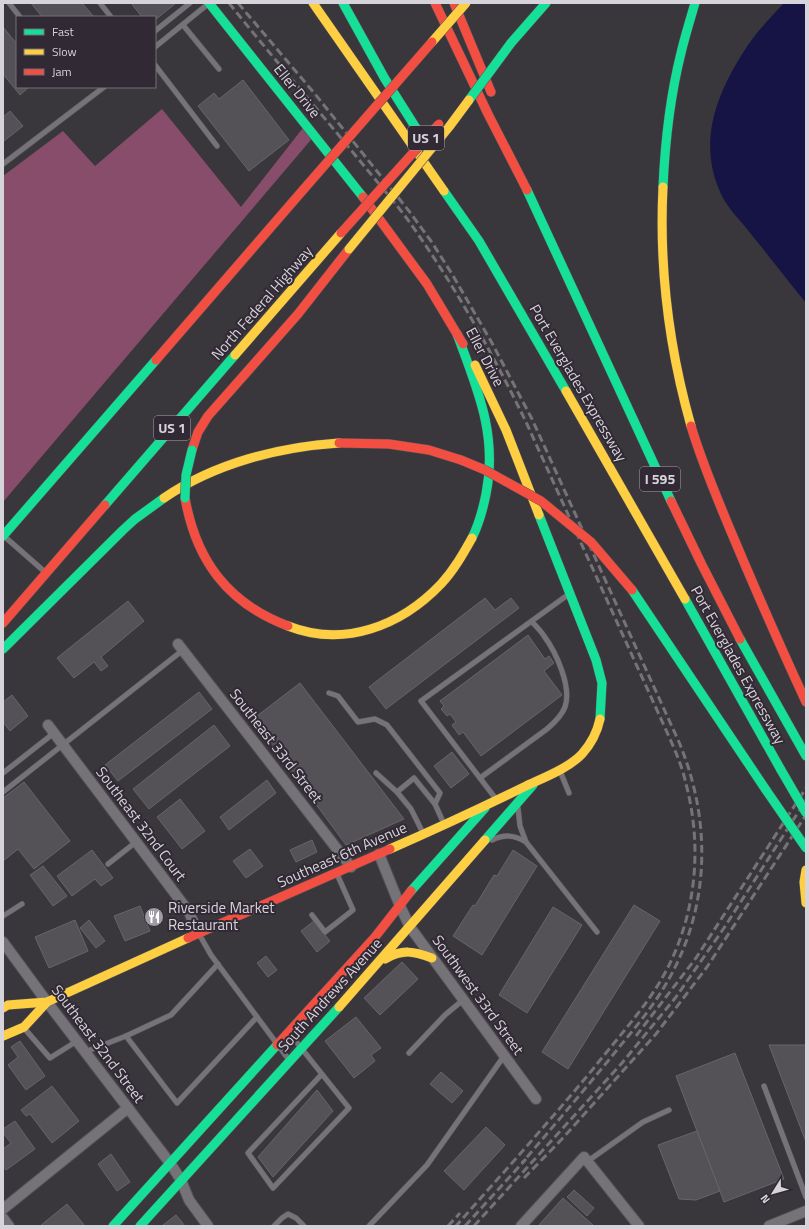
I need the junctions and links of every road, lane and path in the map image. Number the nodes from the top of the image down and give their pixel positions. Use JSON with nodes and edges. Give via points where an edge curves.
{"nodes":[{"id":1,"x":9,"y":3,"type":"edge"},
{"id":2,"x":100,"y":3,"type":"edge"},
{"id":3,"x":190,"y":3,"type":"edge"},
{"id":4,"x":209,"y":3,"type":"edge"},
{"id":5,"x":313,"y":3,"type":"edge"},
{"id":6,"x":343,"y":3,"type":"edge"},
{"id":7,"x":435,"y":3,"type":"edge"},
{"id":8,"x":454,"y":3,"type":"edge"},
{"id":9,"x":466,"y":3,"type":"edge"},
{"id":10,"x":546,"y":3,"type":"edge"},
{"id":11,"x":695,"y":3,"type":"edge"},
{"id":12,"x":19,"y":16,"type":"edge"},
{"id":13,"x":110,"y":16,"type":"edge"},
{"id":14,"x":182,"y":25,"type":"junction"},
{"id":15,"x":156,"y":30,"type":"edge"},
{"id":16,"x":511,"y":43,"type":"junction"},
{"id":17,"x":156,"y":46,"type":"edge"},
{"id":18,"x":156,"y":66,"type":"edge"},
{"id":19,"x":219,"y":69,"type":"dead end"},
{"id":20,"x":103,"y":88,"type":"edge"},
{"id":21,"x":496,"y":103,"type":"dead end"},
{"id":22,"x":507,"y":132,"type":"dead end"},
{"id":23,"x":217,"y":146,"type":"dead end"},
{"id":24,"x":434,"y":158,"type":"dead end"},
{"id":25,"x":3,"y":164,"type":"edge"},
{"id":26,"x":442,"y":172,"type":"dead end"},
{"id":27,"x":535,"y":205,"type":"junction"},
{"id":28,"x":479,"y":241,"type":"junction"},
{"id":29,"x":457,"y":334,"type":"junction"},
{"id":30,"x":3,"y":536,"type":"edge"},
{"id":31,"x":46,"y":573,"type":"junction"},
{"id":32,"x":570,"y":594,"type":"junction"},
{"id":33,"x":532,"y":622,"type":"junction"},
{"id":34,"x":3,"y":623,"type":"edge"},
{"id":35,"x":181,"y":647,"type":"joint"},
{"id":36,"x":3,"y":649,"type":"edge"},
{"id":37,"x":329,"y":693,"type":"dead end"},
{"id":38,"x":806,"y":702,"type":"edge"},
{"id":39,"x":51,"y":729,"type":"joint"},
{"id":40,"x":63,"y":745,"type":"junction"},
{"id":41,"x":806,"y":756,"type":"edge"},
{"id":42,"x":560,"y":770,"type":"junction"},
{"id":43,"x":3,"y":773,"type":"edge"},
{"id":44,"x":376,"y":773,"type":"dead end"},
{"id":45,"x":480,"y":778,"type":"junction"},
{"id":46,"x":538,"y":780,"type":"junction"},
{"id":47,"x":3,"y":792,"type":"edge"},
{"id":48,"x":397,"y":792,"type":"junction"},
{"id":49,"x":569,"y":793,"type":"dead end"},
{"id":50,"x":497,"y":800,"type":"junction"},
{"id":51,"x":517,"y":803,"type":"junction"},
{"id":52,"x":435,"y":804,"type":"junction"},
{"id":53,"x":488,"y":805,"type":"junction"},
{"id":54,"x":806,"y":813,"type":"edge"},
{"id":55,"x":444,"y":825,"type":"junction"},
{"id":56,"x":423,"y":834,"type":"junction"},
{"id":57,"x":136,"y":842,"type":"junction"},
{"id":58,"x":526,"y":842,"type":"junction"},
{"id":59,"x":479,"y":847,"type":"junction"},
{"id":60,"x":806,"y":848,"type":"edge"},
{"id":61,"x":379,"y":854,"type":"junction"},
{"id":62,"x":108,"y":864,"type":"dead end"},
{"id":63,"x":351,"y":867,"type":"junction"},
{"id":64,"x":806,"y":870,"type":"edge"},
{"id":65,"x":337,"y":873,"type":"junction"},
{"id":66,"x":806,"y":901,"type":"edge"},
{"id":67,"x":22,"y":904,"type":"dead end"},
{"id":68,"x":400,"y":906,"type":"junction"},
{"id":69,"x":312,"y":915,"type":"dead end"},
{"id":70,"x":3,"y":916,"type":"edge"},
{"id":71,"x":410,"y":927,"type":"junction"},
{"id":72,"x":596,"y":932,"type":"dead end"},
{"id":73,"x":198,"y":933,"type":"junction"},
{"id":74,"x":3,"y":942,"type":"edge"},
{"id":75,"x":432,"y":958,"type":"junction"},
{"id":76,"x":378,"y":963,"type":"junction"},
{"id":77,"x":218,"y":964,"type":"junction"},
{"id":78,"x":463,"y":1000,"type":"junction"},
{"id":79,"x":47,"y":1002,"type":"junction"},
{"id":80,"x":3,"y":1008,"type":"edge"},
{"id":81,"x":257,"y":1017,"type":"junction"},
{"id":82,"x":24,"y":1027,"type":"junction"},
{"id":83,"x":289,"y":1033,"type":"junction"},
{"id":84,"x":3,"y":1036,"type":"edge"},
{"id":85,"x":126,"y":1036,"type":"junction"},
{"id":86,"x":77,"y":1041,"type":"junction"},
{"id":87,"x":278,"y":1045,"type":"junction"},
{"id":88,"x":302,"y":1048,"type":"junction"},
{"id":89,"x":85,"y":1052,"type":"junction"},
{"id":90,"x":409,"y":1053,"type":"dead end"},
{"id":91,"x":504,"y":1056,"type":"junction"},
{"id":92,"x":290,"y":1061,"type":"junction"},
{"id":93,"x":322,"y":1074,"type":"junction"},
{"id":94,"x":764,"y":1086,"type":"dead end"},
{"id":95,"x":536,"y":1099,"type":"dead end"},
{"id":96,"x":128,"y":1108,"type":"junction"},
{"id":97,"x":669,"y":1110,"type":"dead end"},
{"id":98,"x":586,"y":1159,"type":"junction"},
{"id":99,"x":170,"y":1163,"type":"junction"},
{"id":100,"x":182,"y":1180,"type":"junction"},
{"id":101,"x":806,"y":1197,"type":"edge"},
{"id":102,"x":3,"y":1209,"type":"edge"},
{"id":103,"x":806,"y":1212,"type":"edge"},
{"id":104,"x":3,"y":1218,"type":"edge"},
{"id":105,"x":9,"y":1226,"type":"edge"},
{"id":106,"x":113,"y":1226,"type":"edge"},
{"id":107,"x":140,"y":1226,"type":"edge"},
{"id":108,"x":208,"y":1226,"type":"edge"},
{"id":109,"x":274,"y":1226,"type":"edge"},
{"id":110,"x":304,"y":1226,"type":"edge"},
{"id":111,"x":369,"y":1226,"type":"edge"},
{"id":112,"x":521,"y":1226,"type":"edge"},
{"id":113,"x":639,"y":1226,"type":"edge"},
{"id":114,"x":769,"y":1226,"type":"edge"}],
"edges":[{"from":1,"to":12,"type":"lane"},
{"from":2,"to":13,"type":"lane"},
{"from":3,"to":15,"type":"lane"},
{"from":4,"to":14,"type":"lane"},
{"from":4,"to":29,"type":"main road","name":"Eller Drive","via":[[387,228]]},
{"from":5,"to":28,"type":"main road","name":"Port Everglades Expressway"},
{"from":6,"to":24,"type":"main road","via":[[385,79]]},
{"from":7,"to":27,"type":"main road","name":"Port Everglades Expressway"},
{"from":8,"to":21,"type":"main road"},
{"from":9,"to":30,"type":"main road","bridge":true},
{"from":10,"to":16,"type":"main road","name":"North Federal Highway","number":"US 1"},
{"from":11,"to":38,"type":"main road","via":[[672,94],[662,175],[662,258],[671,342],[690,423],[703,462],[756,592]]},
{"from":14,"to":17,"type":"lane"},
{"from":14,"to":19,"type":"lane"},
{"from":16,"to":29,"type":"main road","bridge":true,"via":[[449,127],[298,314],[202,424],[186,475],[185,498],[193,533],[202,556],[234,595],[267,617],[298,629],[319,635],[341,635],[366,631],[402,616],[432,595],[448,577],[478,523],[490,468],[486,418]]},
{"from":16,"to":31,"type":"main road","name":"North Federal Highway","number":"US 1","bridge":true,"via":[[341,233]]},
{"from":18,"to":23,"type":"lane"},
{"from":20,"to":25,"type":"lane"},
{"from":22,"to":27,"type":"main road"},
{"from":26,"to":28,"type":"main road"},
{"from":27,"to":41,"type":"main road","name":"Port Everglades Expressway","number":"I 595","via":[[692,544],[740,638]]},
{"from":28,"to":54,"type":"main road","name":"Port Everglades Expressway","number":"I 595","bridge":true,"via":[[605,456]]},
{"from":29,"to":32,"type":"main road","name":"Eller Drive","via":[[506,430]]},
{"from":30,"to":31,"type":"lane"},
{"from":31,"to":34,"type":"main road","name":"North Federal Highway","number":"US 1"},
{"from":32,"to":33,"type":"lane"},
{"from":32,"to":42,"type":"main road","name":"Eller Drive","via":[[602,683],[602,706],[598,728],[588,747]]},
{"from":33,"to":45,"type":"lane","via":[[544,636],[562,670],[566,690],[565,706],[548,729]]},
{"from":33,"to":45,"type":"lane","via":[[421,701]]},
{"from":35,"to":40,"type":"lane"},
{"from":35,"to":63,"type":"street","name":"Southeast 33rd Street"},
{"from":36,"to":60,"type":"main road","bridge":true,"via":[[135,520],[170,495],[210,473],[242,460],[312,444],[387,443],[430,450],[485,470],[541,501],[591,542],[632,590]]},
{"from":37,"to":52,"type":"lane","via":[[338,696],[358,722],[375,719],[387,724],[440,793]]},
{"from":39,"to":40,"type":"street","name":"Southeast 32nd Court"},
{"from":39,"to":43,"type":"lane"},
{"from":40,"to":47,"type":"lane"},
{"from":40,"to":57,"type":"street","name":"Southeast 32nd Court"},
{"from":42,"to":46,"type":"main road","name":"Southeast 6th Avenue"},
{"from":42,"to":49,"type":"lane"},
{"from":44,"to":48,"type":"lane"},
{"from":45,"to":50,"type":"lane"},
{"from":46,"to":50,"type":"main road","name":"Southeast 6th Avenue"},
{"from":46,"to":51,"type":"main road","name":"South Andrews Avenue"},
{"from":48,"to":52,"type":"lane","via":[[414,778]]},
{"from":48,"to":56,"type":"lane","via":[[411,809]]},
{"from":50,"to":53,"type":"main road","name":"Southeast 6th Avenue"},
{"from":51,"to":58,"type":"lane","via":[[520,826]]},
{"from":51,"to":59,"type":"main road","name":"South Andrews Avenue"},
{"from":52,"to":55,"type":"lane"},
{"from":53,"to":55,"type":"main road","name":"Southeast 6th Avenue"},
{"from":53,"to":68,"type":"main road","name":"South Andrews Avenue"},
{"from":55,"to":56,"type":"main road","name":"Southeast 6th Avenue"},
{"from":56,"to":61,"type":"main road","name":"Southeast 6th Avenue"},
{"from":57,"to":62,"type":"lane"},
{"from":57,"to":73,"type":"street","name":"Southeast 32nd Court","via":[[189,912]]},
{"from":58,"to":59,"type":"lane","via":[[516,837],[504,836]]},
{"from":58,"to":72,"type":"lane"},
{"from":59,"to":71,"type":"main road","name":"South Andrews Avenue"},
{"from":61,"to":63,"type":"main road","name":"Southeast 6th Avenue"},
{"from":61,"to":68,"type":"street","name":"Southwest 33rd Street"},
{"from":63,"to":65,"type":"main road","name":"Southeast 6th Avenue"},
{"from":64,"to":66,"type":"main road"},
{"from":65,"to":69,"type":"lane","via":[[353,910],[325,932]]},
{"from":65,"to":73,"type":"main road","name":"Southeast 6th Avenue"},
{"from":67,"to":70,"type":"lane"},
{"from":68,"to":71,"type":"street","name":"Southwest 33rd Street"},
{"from":68,"to":83,"type":"main road","name":"South Andrews Avenue"},
{"from":71,"to":75,"type":"street","name":"Southwest 33rd Street"},
{"from":71,"to":76,"type":"main road","name":"South Andrews Avenue"},
{"from":73,"to":77,"type":"lane","name":"Southeast 32nd Court"},
{"from":73,"to":79,"type":"main road","name":"Southeast 6th Avenue"},
{"from":74,"to":79,"type":"street","name":"Southeast 32nd Street"},
{"from":75,"to":76,"type":"main road","via":[[402,951]]},
{"from":75,"to":78,"type":"street","name":"Southwest 33rd Street"},
{"from":76,"to":88,"type":"main road","name":"South Andrews Avenue"},
{"from":77,"to":81,"type":"lane","name":"Southeast 32nd Court"},
{"from":77,"to":85,"type":"lane","via":[[171,1015]]},
{"from":78,"to":90,"type":"lane"},
{"from":78,"to":91,"type":"street","name":"Southwest 33rd Street"},
{"from":79,"to":80,"type":"main road","name":"Southeast 6th Avenue","via":[[8,1005]]},
{"from":79,"to":82,"type":"main road","name":"Southeast 6th Avenue"},
{"from":79,"to":86,"type":"street","name":"Southeast 32nd Street"},
{"from":81,"to":85,"type":"lane","via":[[177,1104]]},
{"from":81,"to":87,"type":"lane","name":"Southeast 32nd Court"},
{"from":82,"to":84,"type":"main road","name":"Southeast 6th Avenue"},
{"from":82,"to":86,"type":"lane","via":[[50,1058]]},
{"from":83,"to":87,"type":"main road","name":"South Andrews Avenue"},
{"from":83,"to":88,"type":"lane"},
{"from":85,"to":89,"type":"lane"},
{"from":86,"to":89,"type":"street","name":"Southeast 32nd Street"},
{"from":87,"to":92,"type":"lane","name":"Southeast 32nd Court"},
{"from":87,"to":99,"type":"main road","name":"South Andrews Avenue"},
{"from":88,"to":92,"type":"main road","name":"South Andrews Avenue"},
{"from":88,"to":93,"type":"lane"},
{"from":89,"to":96,"type":"street","name":"Southeast 32nd Street"},
{"from":91,"to":95,"type":"street","name":"Southwest 33rd Street"},
{"from":91,"to":111,"type":"lane","via":[[427,1165]]},
{"from":92,"to":100,"type":"main road","name":"South Andrews Avenue"},
{"from":93,"to":93,"type":"lane","via":[[349,1108],[273,1188],[248,1153]]},
{"from":94,"to":101,"type":"lane"},
{"from":96,"to":99,"type":"street","name":"Southeast 32nd Street"},
{"from":96,"to":102,"type":"street"},
{"from":97,"to":98,"type":"lane","via":[[643,1122]]},
{"from":98,"to":112,"type":"street"},
{"from":98,"to":113,"type":"street"},
{"from":99,"to":100,"type":"street","name":"Southeast 32nd Street"},
{"from":99,"to":106,"type":"main road","name":"South Andrews Avenue"},
{"from":100,"to":107,"type":"main road","name":"South Andrews Avenue"},
{"from":100,"to":108,"type":"street","name":"Southeast 32nd Street","via":[[189,1200]]},
{"from":103,"to":114,"type":"street"},
{"from":104,"to":105,"type":"street"},
{"from":109,"to":110,"type":"lane","via":[[288,1214]]}]}
